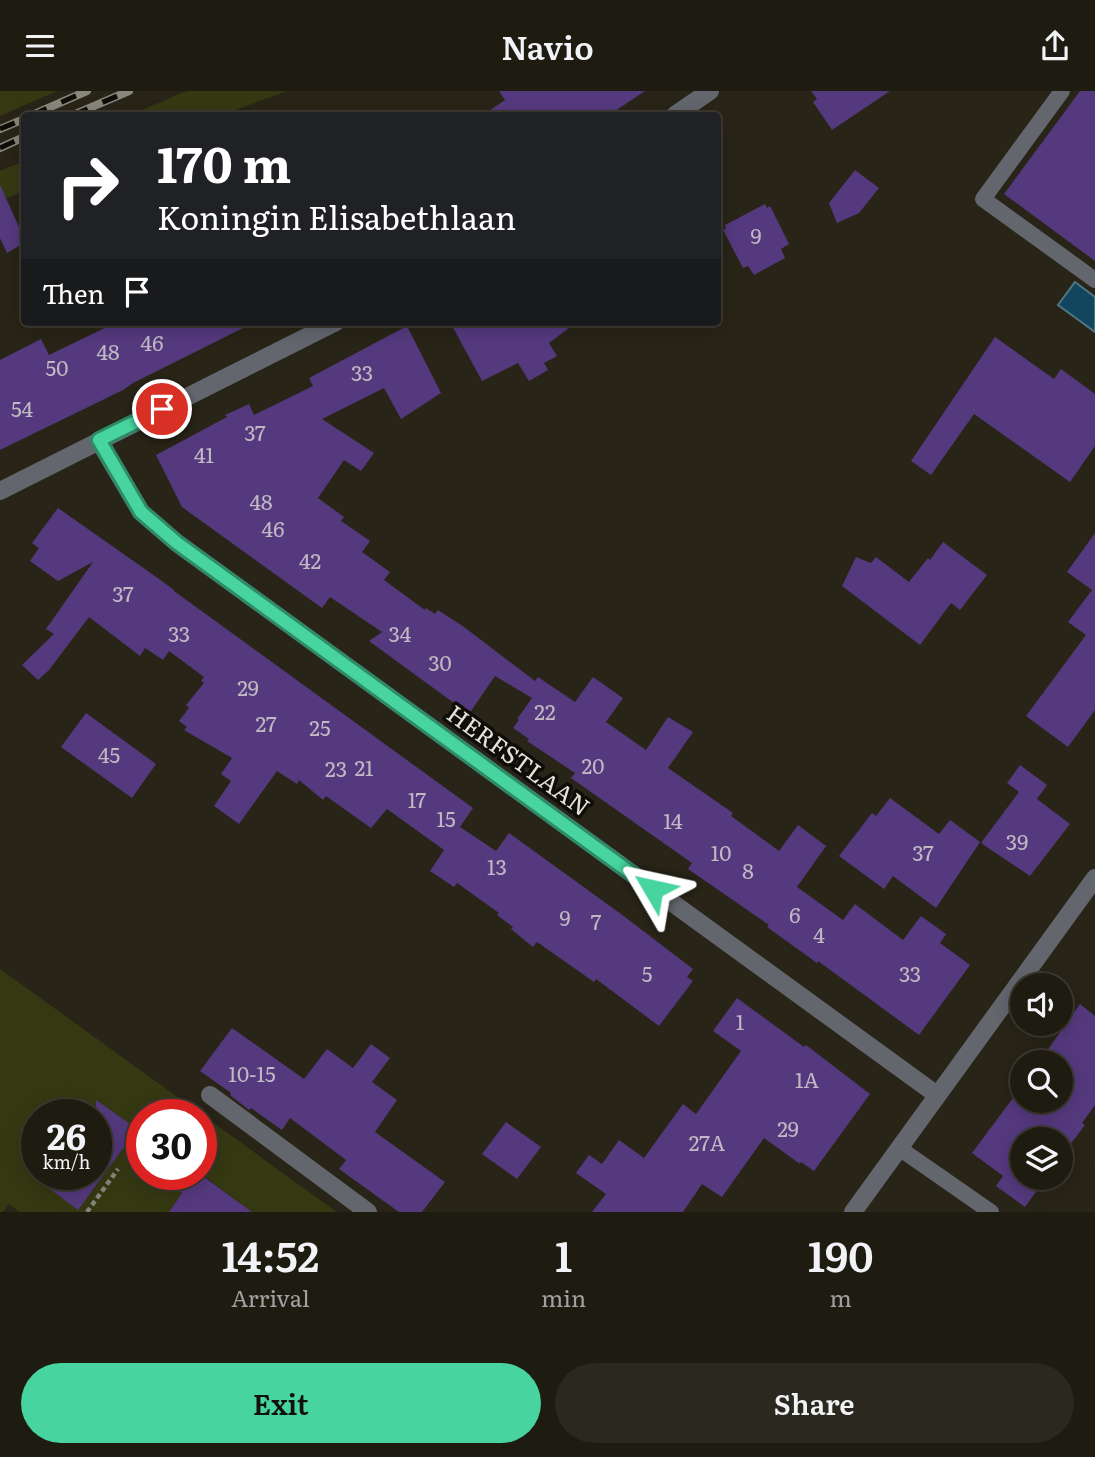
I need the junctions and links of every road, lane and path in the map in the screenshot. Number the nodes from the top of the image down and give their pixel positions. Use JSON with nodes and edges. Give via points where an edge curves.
{"nodes":[{"id":1,"x":710,"y":91,"type":"edge"},
{"id":2,"x":1062,"y":91,"type":"edge"},
{"id":3,"x":679,"y":112,"type":"edge"},
{"id":4,"x":1095,"y":279,"type":"edge"},
{"id":5,"x":327,"y":326,"type":"edge"},
{"id":6,"x":99,"y":440,"type":"junction"},
{"id":7,"x":0,"y":491,"type":"edge"},
{"id":8,"x":1095,"y":879,"type":"edge"},
{"id":9,"x":210,"y":1095,"type":"dead end"},
{"id":10,"x":937,"y":1095,"type":"junction"},
{"id":11,"x":899,"y":1148,"type":"junction"},
{"id":12,"x":118,"y":1169,"type":"dead end"},
{"id":13,"x":87,"y":1212,"type":"edge"},
{"id":14,"x":368,"y":1212,"type":"edge"},
{"id":15,"x":853,"y":1212,"type":"edge"},
{"id":16,"x":991,"y":1212,"type":"edge"}],
"edges":[{"from":1,"to":3,"type":"street"},
{"from":2,"to":4,"type":"lane","via":[[983,199]]},
{"from":5,"to":6,"type":"street"},
{"from":6,"to":7,"type":"street"},
{"from":6,"to":10,"type":"street","name":"HERFSTLAAN","via":[[141,512],[177,543]]},
{"from":8,"to":10,"type":"street"},
{"from":9,"to":14,"type":"street"},
{"from":10,"to":11,"type":"street"},
{"from":11,"to":15,"type":"street"},
{"from":11,"to":16,"type":"lane"},
{"from":12,"to":13,"type":"path"}]}
